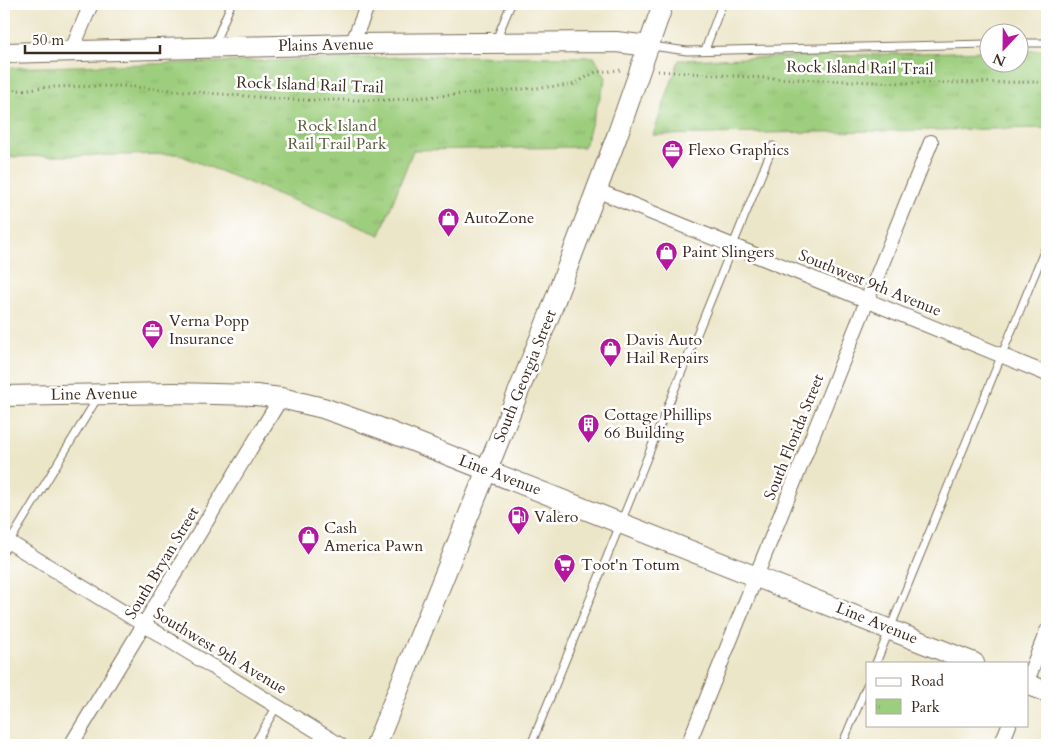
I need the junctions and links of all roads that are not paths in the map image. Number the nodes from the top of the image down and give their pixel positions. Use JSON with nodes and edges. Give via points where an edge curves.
{"nodes":[{"id":1,"x":91,"y":4,"type":"edge"},
{"id":2,"x":231,"y":4,"type":"edge"},
{"id":3,"x":368,"y":4,"type":"edge"},
{"id":4,"x":511,"y":4,"type":"edge"},
{"id":5,"x":663,"y":4,"type":"edge"},
{"id":6,"x":722,"y":4,"type":"edge"},
{"id":7,"x":495,"y":43,"type":"junction"},
{"id":8,"x":1028,"y":43,"type":"edge"},
{"id":9,"x":1047,"y":43,"type":"edge"},
{"id":10,"x":352,"y":44,"type":"junction"},
{"id":11,"x":978,"y":44,"type":"edge"},
{"id":12,"x":649,"y":46,"type":"junction"},
{"id":13,"x":213,"y":47,"type":"junction"},
{"id":14,"x":705,"y":50,"type":"junction"},
{"id":15,"x":71,"y":52,"type":"junction"},
{"id":16,"x":4,"y":53,"type":"edge"},
{"id":17,"x":931,"y":142,"type":"dead end"},
{"id":18,"x":773,"y":146,"type":"dead end"},
{"id":19,"x":596,"y":190,"type":"junction"},
{"id":20,"x":1047,"y":244,"type":"edge"},
{"id":21,"x":733,"y":246,"type":"junction"},
{"id":22,"x":869,"y":301,"type":"junction"},
{"id":23,"x":1003,"y":356,"type":"junction"},
{"id":24,"x":1047,"y":374,"type":"edge"},
{"id":25,"x":99,"y":394,"type":"junction"},
{"id":26,"x":4,"y":396,"type":"edge"},
{"id":27,"x":281,"y":398,"type":"junction"},
{"id":28,"x":488,"y":470,"type":"junction"},
{"id":29,"x":622,"y":522,"type":"junction"},
{"id":30,"x":6,"y":544,"type":"edge"},
{"id":31,"x":757,"y":575,"type":"junction"},
{"id":32,"x":145,"y":626,"type":"junction"},
{"id":33,"x":890,"y":629,"type":"junction"},
{"id":34,"x":1047,"y":631,"type":"edge"},
{"id":35,"x":876,"y":662,"type":"edge"},
{"id":36,"x":972,"y":662,"type":"edge"},
{"id":37,"x":1028,"y":680,"type":"edge"},
{"id":38,"x":1028,"y":683,"type":"edge"},
{"id":39,"x":866,"y":687,"type":"edge"},
{"id":40,"x":1047,"y":692,"type":"edge"},
{"id":41,"x":277,"y":706,"type":"junction"},
{"id":42,"x":1009,"y":726,"type":"edge"},
{"id":43,"x":71,"y":745,"type":"edge"},
{"id":44,"x":254,"y":745,"type":"edge"},
{"id":45,"x":340,"y":745,"type":"edge"},
{"id":46,"x":378,"y":745,"type":"edge"},
{"id":47,"x":531,"y":745,"type":"edge"},
{"id":48,"x":688,"y":745,"type":"edge"},
{"id":49,"x":842,"y":745,"type":"edge"},
{"id":50,"x":1001,"y":745,"type":"edge"}],
"edges":[{"from":1,"to":15,"type":"street"},
{"from":2,"to":13,"type":"lane"},
{"from":3,"to":10,"type":"street"},
{"from":4,"to":7,"type":"lane"},
{"from":5,"to":12,"type":"main road","name":"South Georgia Street"},
{"from":6,"to":14,"type":"lane"},
{"from":7,"to":10,"type":"main road","name":"Plains Avenue"},
{"from":7,"to":12,"type":"main road","name":"Plains Avenue","via":[[616,42]]},
{"from":8,"to":9,"type":"lane"},
{"from":10,"to":13,"type":"main road","name":"Plains Avenue"},
{"from":11,"to":14,"type":"lane"},
{"from":12,"to":14,"type":"lane"},
{"from":12,"to":19,"type":"main road","name":"South Georgia Street"},
{"from":13,"to":15,"type":"main road","name":"Plains Avenue"},
{"from":15,"to":16,"type":"main road","name":"Plains Avenue"},
{"from":17,"to":22,"type":"street","name":"South Florida Street"},
{"from":18,"to":21,"type":"lane"},
{"from":19,"to":21,"type":"street","name":"Southwest 9th Avenue"},
{"from":19,"to":28,"type":"main road","name":"South Georgia Street"},
{"from":20,"to":23,"type":"lane"},
{"from":21,"to":22,"type":"street","name":"Southwest 9th Avenue"},
{"from":21,"to":29,"type":"lane"},
{"from":22,"to":23,"type":"street","name":"Southwest 9th Avenue"},
{"from":22,"to":31,"type":"street","name":"South Florida Street"},
{"from":23,"to":24,"type":"street","name":"Southwest 9th Avenue"},
{"from":23,"to":33,"type":"lane"},
{"from":25,"to":26,"type":"main road","name":"Line Avenue"},
{"from":25,"to":27,"type":"main road","name":"Line Avenue","via":[[229,394]]},
{"from":25,"to":30,"type":"lane"},
{"from":27,"to":28,"type":"main road","name":"Line Avenue","via":[[353,418]]},
{"from":27,"to":32,"type":"street","name":"South Bryan Street"},
{"from":28,"to":29,"type":"main road","name":"Line Avenue"},
{"from":28,"to":46,"type":"main road","name":"South Georgia Street"},
{"from":29,"to":31,"type":"main road","name":"Line Avenue"},
{"from":29,"to":47,"type":"lane"},
{"from":30,"to":32,"type":"street","name":"Southwest 9th Avenue"},
{"from":31,"to":33,"type":"main road","name":"Line Avenue"},
{"from":31,"to":48,"type":"street","name":"South Florida Street"},
{"from":32,"to":41,"type":"street","name":"Southwest 9th Avenue"},
{"from":32,"to":43,"type":"street","name":"South Bryan Street"},
{"from":33,"to":35,"type":"lane"},
{"from":33,"to":36,"type":"main road","name":"Line Avenue"},
{"from":34,"to":37,"type":"street"},
{"from":38,"to":40,"type":"main road"},
{"from":39,"to":49,"type":"lane"},
{"from":41,"to":44,"type":"lane"},
{"from":41,"to":45,"type":"street","name":"Southwest 9th Avenue"},
{"from":42,"to":50,"type":"street"}]}
